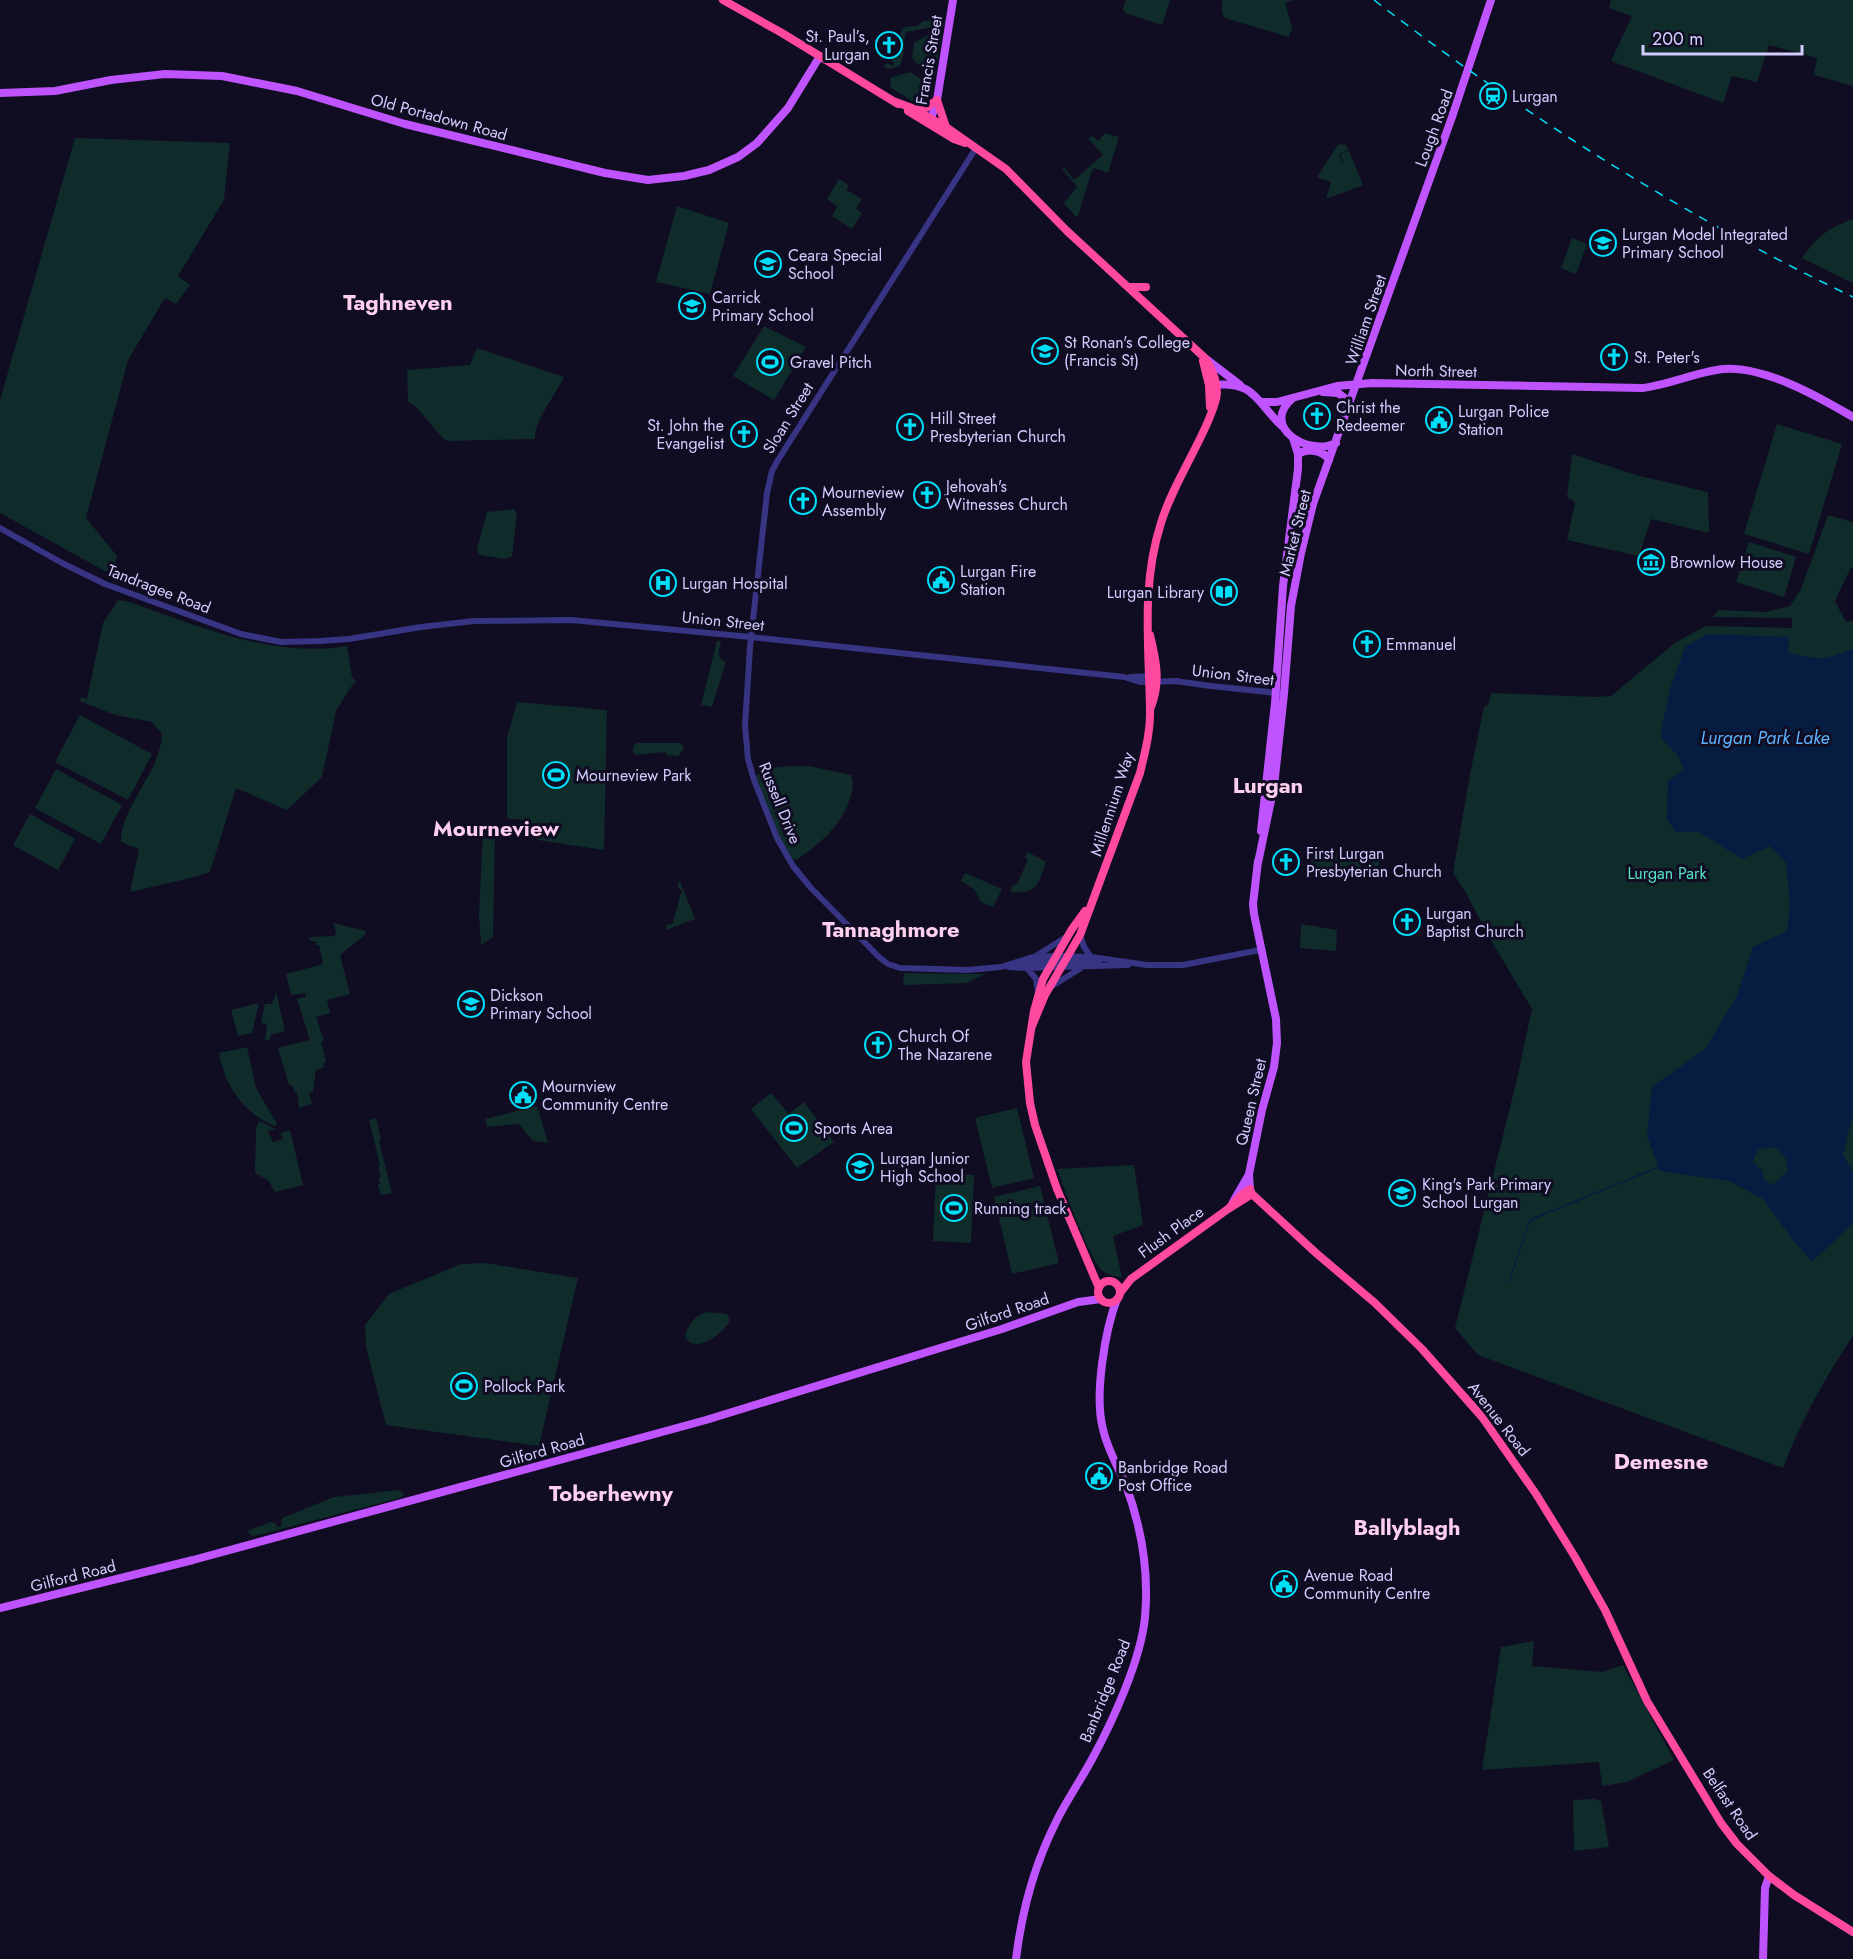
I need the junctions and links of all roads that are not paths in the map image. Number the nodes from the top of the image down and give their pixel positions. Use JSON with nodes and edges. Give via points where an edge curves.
{"nodes":[{"id":1,"x":723,"y":0,"type":"edge"},
{"id":2,"x":953,"y":0,"type":"edge"},
{"id":3,"x":1491,"y":0,"type":"edge"},
{"id":4,"x":820,"y":56,"type":"junction"},
{"id":5,"x":0,"y":93,"type":"edge"},
{"id":6,"x":937,"y":100,"type":"junction"},
{"id":7,"x":894,"y":101,"type":"junction"},
{"id":8,"x":912,"y":108,"type":"junction"},
{"id":9,"x":930,"y":121,"type":"junction"},
{"id":10,"x":946,"y":127,"type":"junction"},
{"id":11,"x":975,"y":147,"type":"junction"},
{"id":12,"x":1399,"y":265,"type":"joint"},
{"id":13,"x":1127,"y":287,"type":"junction"},
{"id":14,"x":1146,"y":287,"type":"dead end"},
{"id":15,"x":1196,"y":350,"type":"junction"},
{"id":16,"x":1206,"y":359,"type":"junction"},
{"id":17,"x":1214,"y":383,"type":"junction"},
{"id":18,"x":1372,"y":383,"type":"junction"},
{"id":19,"x":1358,"y":384,"type":"junction"},
{"id":20,"x":1241,"y":386,"type":"junction"},
{"id":21,"x":1319,"y":392,"type":"junction"},
{"id":22,"x":1294,"y":397,"type":"junction"},
{"id":23,"x":1262,"y":402,"type":"junction"},
{"id":24,"x":1350,"y":402,"type":"junction"},
{"id":25,"x":1853,"y":417,"type":"edge"},
{"id":26,"x":1283,"y":428,"type":"junction"},
{"id":27,"x":1293,"y":438,"type":"junction"},
{"id":28,"x":1336,"y":443,"type":"junction"},
{"id":29,"x":1298,"y":454,"type":"junction"},
{"id":30,"x":1329,"y":460,"type":"junction"},
{"id":31,"x":0,"y":528,"type":"edge"},
{"id":32,"x":1147,"y":618,"type":"junction"},
{"id":33,"x":751,"y":637,"type":"junction"},
{"id":34,"x":320,"y":642,"type":"joint"},
{"id":35,"x":1152,"y":679,"type":"junction"},
{"id":36,"x":1275,"y":692,"type":"junction"},
{"id":37,"x":1284,"y":694,"type":"junction"},
{"id":38,"x":1272,"y":764,"type":"junction"},
{"id":39,"x":1090,"y":905,"type":"junction"},
{"id":40,"x":1080,"y":935,"type":"junction"},
{"id":41,"x":1068,"y":936,"type":"junction"},
{"id":42,"x":1260,"y":950,"type":"junction"},
{"id":43,"x":1033,"y":957,"type":"junction"},
{"id":44,"x":1091,"y":957,"type":"junction"},
{"id":45,"x":1059,"y":961,"type":"junction"},
{"id":46,"x":1141,"y":964,"type":"junction"},
{"id":47,"x":1009,"y":965,"type":"junction"},
{"id":48,"x":1121,"y":965,"type":"junction"},
{"id":49,"x":1085,"y":966,"type":"junction"},
{"id":50,"x":1027,"y":968,"type":"junction"},
{"id":51,"x":1050,"y":987,"type":"junction"},
{"id":52,"x":1038,"y":993,"type":"junction"},
{"id":53,"x":1034,"y":1011,"type":"junction"},
{"id":54,"x":1032,"y":1026,"type":"junction"},
{"id":55,"x":1249,"y":1174,"type":"junction"},
{"id":56,"x":1251,"y":1192,"type":"junction"},
{"id":57,"x":1230,"y":1207,"type":"junction"},
{"id":58,"x":1131,"y":1279,"type":"junction"},
{"id":59,"x":1105,"y":1291,"type":"junction"},
{"id":60,"x":1119,"y":1296,"type":"junction"},
{"id":61,"x":1111,"y":1317,"type":"junction"},
{"id":62,"x":0,"y":1608,"type":"edge"},
{"id":63,"x":1658,"y":1719,"type":"joint"},
{"id":64,"x":1769,"y":1876,"type":"junction"},
{"id":65,"x":1853,"y":1932,"type":"edge"},
{"id":66,"x":1016,"y":1959,"type":"edge"},
{"id":67,"x":1763,"y":1959,"type":"edge"}],
"edges":[{"from":1,"to":4,"type":"highway"},
{"from":2,"to":6,"type":"main road","name":"Francis Street"},
{"from":3,"to":12,"type":"main road","name":"Lough Road"},
{"from":4,"to":5,"type":"main road","name":"Old Portadown Road","via":[[788,108],[752,147],[709,170],[648,180],[605,173],[405,124],[297,91],[222,76],[165,74],[55,91]]},
{"from":4,"to":7,"type":"highway"},
{"from":6,"to":8,"type":"highway","via":[[926,108]]},
{"from":6,"to":9,"type":"main road","name":"Francis Street"},
{"from":6,"to":10,"type":"highway"},
{"from":7,"to":8,"type":"highway"},
{"from":7,"to":9,"type":"highway"},
{"from":8,"to":9,"type":"highway"},
{"from":9,"to":10,"type":"highway"},
{"from":9,"to":11,"type":"highway","via":[[954,139]]},
{"from":10,"to":11,"type":"highway"},
{"from":11,"to":13,"type":"highway","via":[[1006,170]]},
{"from":11,"to":33,"type":"street","name":"Sloan Street","via":[[772,471]]},
{"from":12,"to":19,"type":"main road","name":"William Street"},
{"from":13,"to":14,"type":"highway"},
{"from":13,"to":15,"type":"highway"},
{"from":15,"to":16,"type":"highway"},
{"from":15,"to":17,"type":"highway"},
{"from":16,"to":17,"type":"highway"},
{"from":16,"to":20,"type":"main road"},
{"from":17,"to":20,"type":"main road"},
{"from":17,"to":32,"type":"highway","name":"Millennium Way","via":[[1209,419],[1166,507],[1152,555]]},
{"from":18,"to":19,"type":"main road","name":"North Street"},
{"from":18,"to":24,"type":"main road"},
{"from":18,"to":25,"type":"main road","name":"North Street","via":[[1641,388],[1740,369],[1784,382]]},
{"from":19,"to":21,"type":"main road","name":"North Street"},
{"from":19,"to":24,"type":"main road","name":"Market Street"},
{"from":20,"to":23,"type":"main road"},
{"from":21,"to":22,"type":"main road"},
{"from":21,"to":24,"type":"main road","via":[[1338,393]]},
{"from":22,"to":23,"type":"main road"},
{"from":22,"to":26,"type":"main road","via":[[1283,411]]},
{"from":23,"to":26,"type":"main road"},
{"from":24,"to":28,"type":"main road","name":"Market Street"},
{"from":26,"to":27,"type":"main road"},
{"from":27,"to":28,"type":"main road","via":[[1322,448]]},
{"from":27,"to":29,"type":"main road","name":"Market Street"},
{"from":28,"to":30,"type":"main road","name":"Market Street"},
{"from":29,"to":30,"type":"main road","via":[[1315,451]]},
{"from":29,"to":36,"type":"main road","name":"Market Street"},
{"from":30,"to":37,"type":"main road","name":"Market Street","via":[[1300,553]]},
{"from":31,"to":34,"type":"street","name":"Tandragee Road","via":[[97,580],[241,634],[281,642]]},
{"from":32,"to":35,"type":"highway","name":"Millennium Way"},
{"from":32,"to":35,"type":"highway","name":"Millennium Way"},
{"from":33,"to":34,"type":"street","name":"Union Street","via":[[588,621],[528,620],[444,624]]},
{"from":33,"to":35,"type":"street","name":"Union Street"},
{"from":33,"to":47,"type":"street","name":"Russell Drive","via":[[745,726],[748,759],[777,838],[797,871],[888,964],[900,968],[968,970]]},
{"from":35,"to":36,"type":"street","name":"Union Street"},
{"from":35,"to":39,"type":"highway","name":"Millennium Way","via":[[1147,745],[1140,773]]},
{"from":36,"to":37,"type":"street","name":"Union Street"},
{"from":36,"to":38,"type":"main road","name":"Market Street"},
{"from":37,"to":38,"type":"main road","name":"Market Street"},
{"from":38,"to":42,"type":"main road","name":"Queen Street","via":[[1253,904]]},
{"from":39,"to":40,"type":"highway","name":"Millennium Way"},
{"from":39,"to":41,"type":"highway","name":"Millennium Way"},
{"from":39,"to":45,"type":"highway"},
{"from":40,"to":44,"type":"street"},
{"from":40,"to":45,"type":"highway","name":"Millennium Way"},
{"from":41,"to":43,"type":"street"},
{"from":41,"to":45,"type":"highway","name":"Millennium Way"},
{"from":42,"to":46,"type":"street","via":[[1196,964]]},
{"from":42,"to":55,"type":"main road","name":"Queen Street","via":[[1276,1020],[1277,1049]]},
{"from":43,"to":45,"type":"street"},
{"from":43,"to":47,"type":"street"},
{"from":44,"to":45,"type":"street"},
{"from":44,"to":46,"type":"street"},
{"from":45,"to":47,"type":"street"},
{"from":45,"to":48,"type":"street"},
{"from":45,"to":49,"type":"street"},
{"from":45,"to":50,"type":"street"},
{"from":45,"to":51,"type":"highway","name":"Millennium Way"},
{"from":45,"to":52,"type":"highway","name":"Millennium Way"},
{"from":45,"to":53,"type":"highway"},
{"from":46,"to":48,"type":"street"},
{"from":47,"to":50,"type":"street"},
{"from":48,"to":49,"type":"street"},
{"from":49,"to":51,"type":"street"},
{"from":50,"to":52,"type":"street"},
{"from":51,"to":54,"type":"highway","name":"Millennium Way"},
{"from":52,"to":53,"type":"highway","name":"Millennium Way"},
{"from":53,"to":54,"type":"highway","name":"Millennium Way"},
{"from":54,"to":59,"type":"highway","name":"Millennium Way","via":[[1026,1062],[1035,1125],[1061,1198]]},
{"from":55,"to":56,"type":"main road","name":"Queen Street"},
{"from":55,"to":57,"type":"main road"},
{"from":56,"to":57,"type":"highway","name":"Flush Place"},
{"from":56,"to":63,"type":"highway","name":"Avenue Road","via":[[1390,1318],[1482,1417],[1536,1494],[1593,1588]]},
{"from":57,"to":58,"type":"highway","name":"Flush Place"},
{"from":58,"to":59,"type":"highway","name":"Flush Place"},
{"from":58,"to":60,"type":"highway","name":"Flush Place"},
{"from":59,"to":60,"type":"highway","name":"Millennium Way"},
{"from":59,"to":60,"type":"highway","via":[[1112,1303]]},
{"from":59,"to":61,"type":"main road","name":"Banbridge Road"},
{"from":59,"to":62,"type":"main road","name":"Gilford Road","via":[[1002,1329],[706,1420],[193,1560]]},
{"from":60,"to":61,"type":"main road","name":"Banbridge Road"},
{"from":61,"to":66,"type":"main road","name":"Banbridge Road","via":[[1100,1387],[1100,1416],[1139,1528],[1146,1589],[1143,1627],[1131,1671],[1107,1728],[1039,1859],[1022,1915]]},
{"from":63,"to":64,"type":"highway","name":"Belfast Road","via":[[1721,1823]]},
{"from":64,"to":65,"type":"highway","name":"Belfast Road"},
{"from":64,"to":67,"type":"main road","via":[[1765,1888]]}]}
